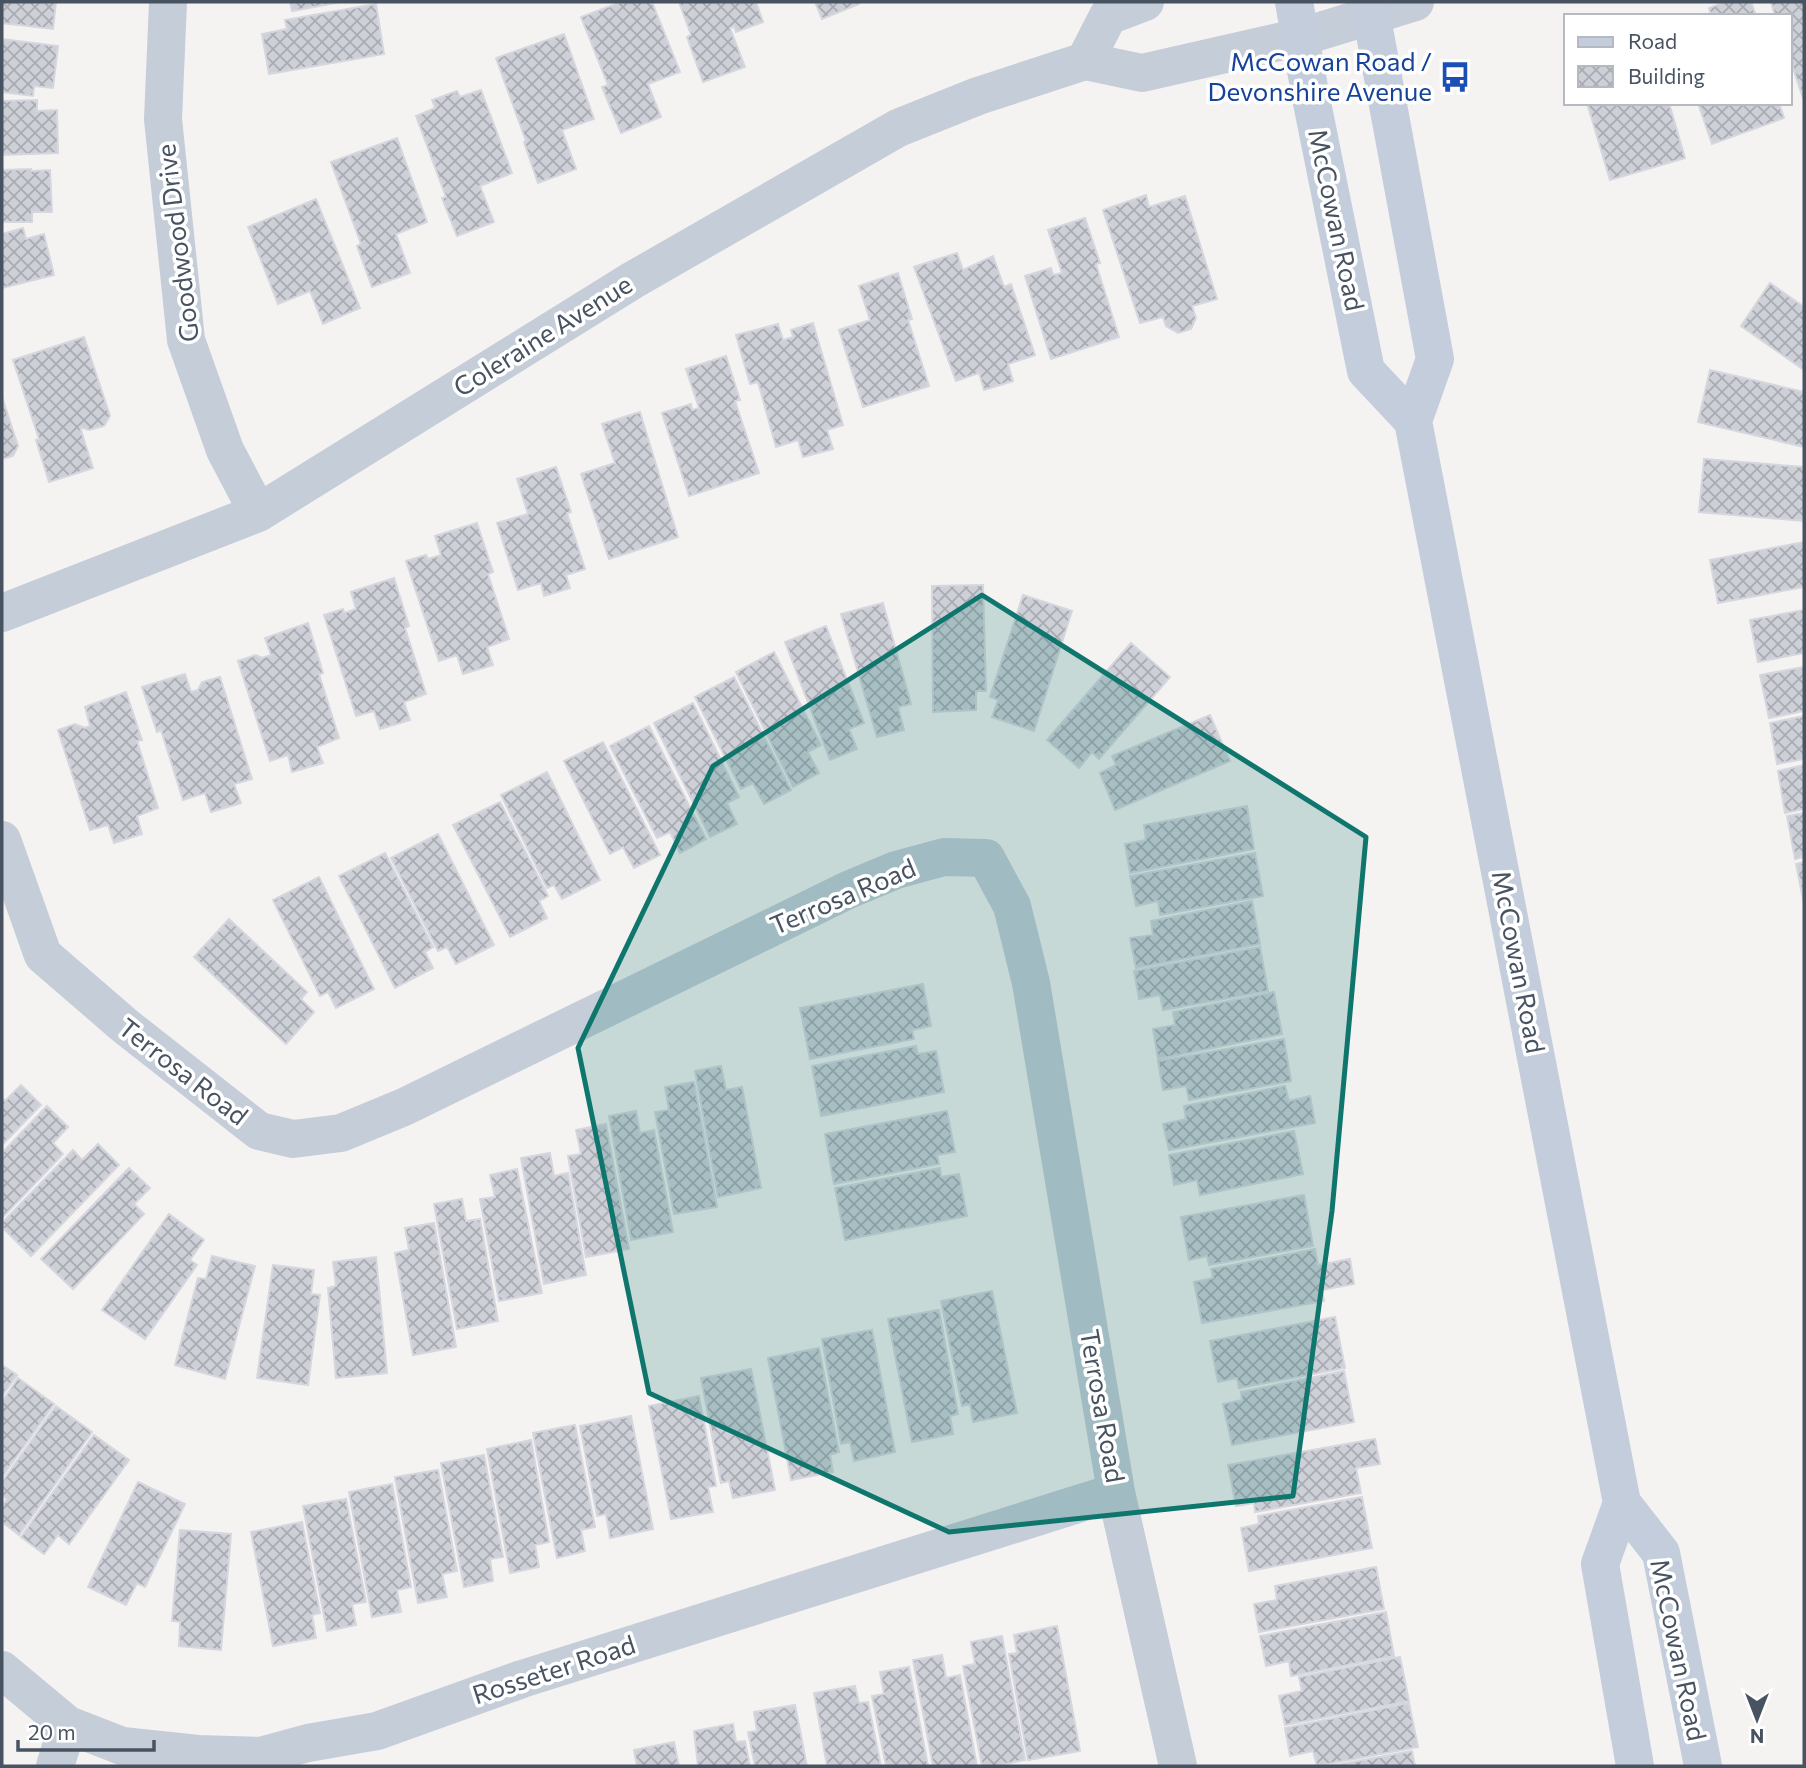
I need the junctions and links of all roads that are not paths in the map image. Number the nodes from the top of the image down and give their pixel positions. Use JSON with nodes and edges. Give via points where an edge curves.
{"nodes":[{"id":1,"x":168,"y":2,"type":"edge"},
{"id":2,"x":1145,"y":2,"type":"edge"},
{"id":3,"x":1415,"y":2,"type":"edge"},
{"id":4,"x":1370,"y":9,"type":"edge"},
{"id":5,"x":1298,"y":19,"type":"edge"},
{"id":6,"x":1085,"y":61,"type":"junction"},
{"id":7,"x":1413,"y":421,"type":"junction"},
{"id":8,"x":258,"y":513,"type":"junction"},
{"id":9,"x":2,"y":613,"type":"edge"},
{"id":10,"x":2,"y":840,"type":"edge"},
{"id":11,"x":1116,"y":1492,"type":"junction"},
{"id":12,"x":1622,"y":1503,"type":"junction"},
{"id":13,"x":2,"y":1670,"type":"edge"},
{"id":14,"x":68,"y":1725,"type":"junction"},
{"id":15,"x":55,"y":1766,"type":"edge"},
{"id":16,"x":1178,"y":1766,"type":"edge"},
{"id":17,"x":1635,"y":1766,"type":"edge"},
{"id":18,"x":1703,"y":1766,"type":"edge"}],
"edges":[{"from":1,"to":8,"type":"street","name":"Goodwood Drive","via":[[163,119],[186,340],[225,450]]},
{"from":2,"to":6,"type":"street","via":[[1108,16]]},
{"from":3,"to":4,"type":"street"},
{"from":4,"to":5,"type":"street"},
{"from":4,"to":7,"type":"main road","via":[[1435,359]]},
{"from":5,"to":6,"type":"street","via":[[1142,73]]},
{"from":5,"to":7,"type":"main road","name":"McCowan Road","via":[[1366,371]]},
{"from":6,"to":8,"type":"street","name":"Coleraine Avenue","via":[[898,128],[633,280]]},
{"from":7,"to":12,"type":"main road","name":"McCowan Road"},
{"from":8,"to":9,"type":"street","name":"Coleraine Avenue"},
{"from":10,"to":11,"type":"street","name":"Terrosa Road","via":[[43,955],[259,1131],[293,1139],[341,1133],[404,1107],[896,870],[944,857],[985,858],[1012,906],[1031,983]]},
{"from":11,"to":14,"type":"street","name":"Rosseter Road","via":[[522,1679],[377,1731],[247,1756],[122,1746]]},
{"from":11,"to":16,"type":"street","name":"Terrosa Road"},
{"from":12,"to":17,"type":"main road","via":[[1600,1564]]},
{"from":12,"to":18,"type":"main road","name":"McCowan Road","via":[[1661,1553]]},
{"from":13,"to":14,"type":"street","name":"Rosseter Road"},
{"from":14,"to":15,"type":"street"}]}
